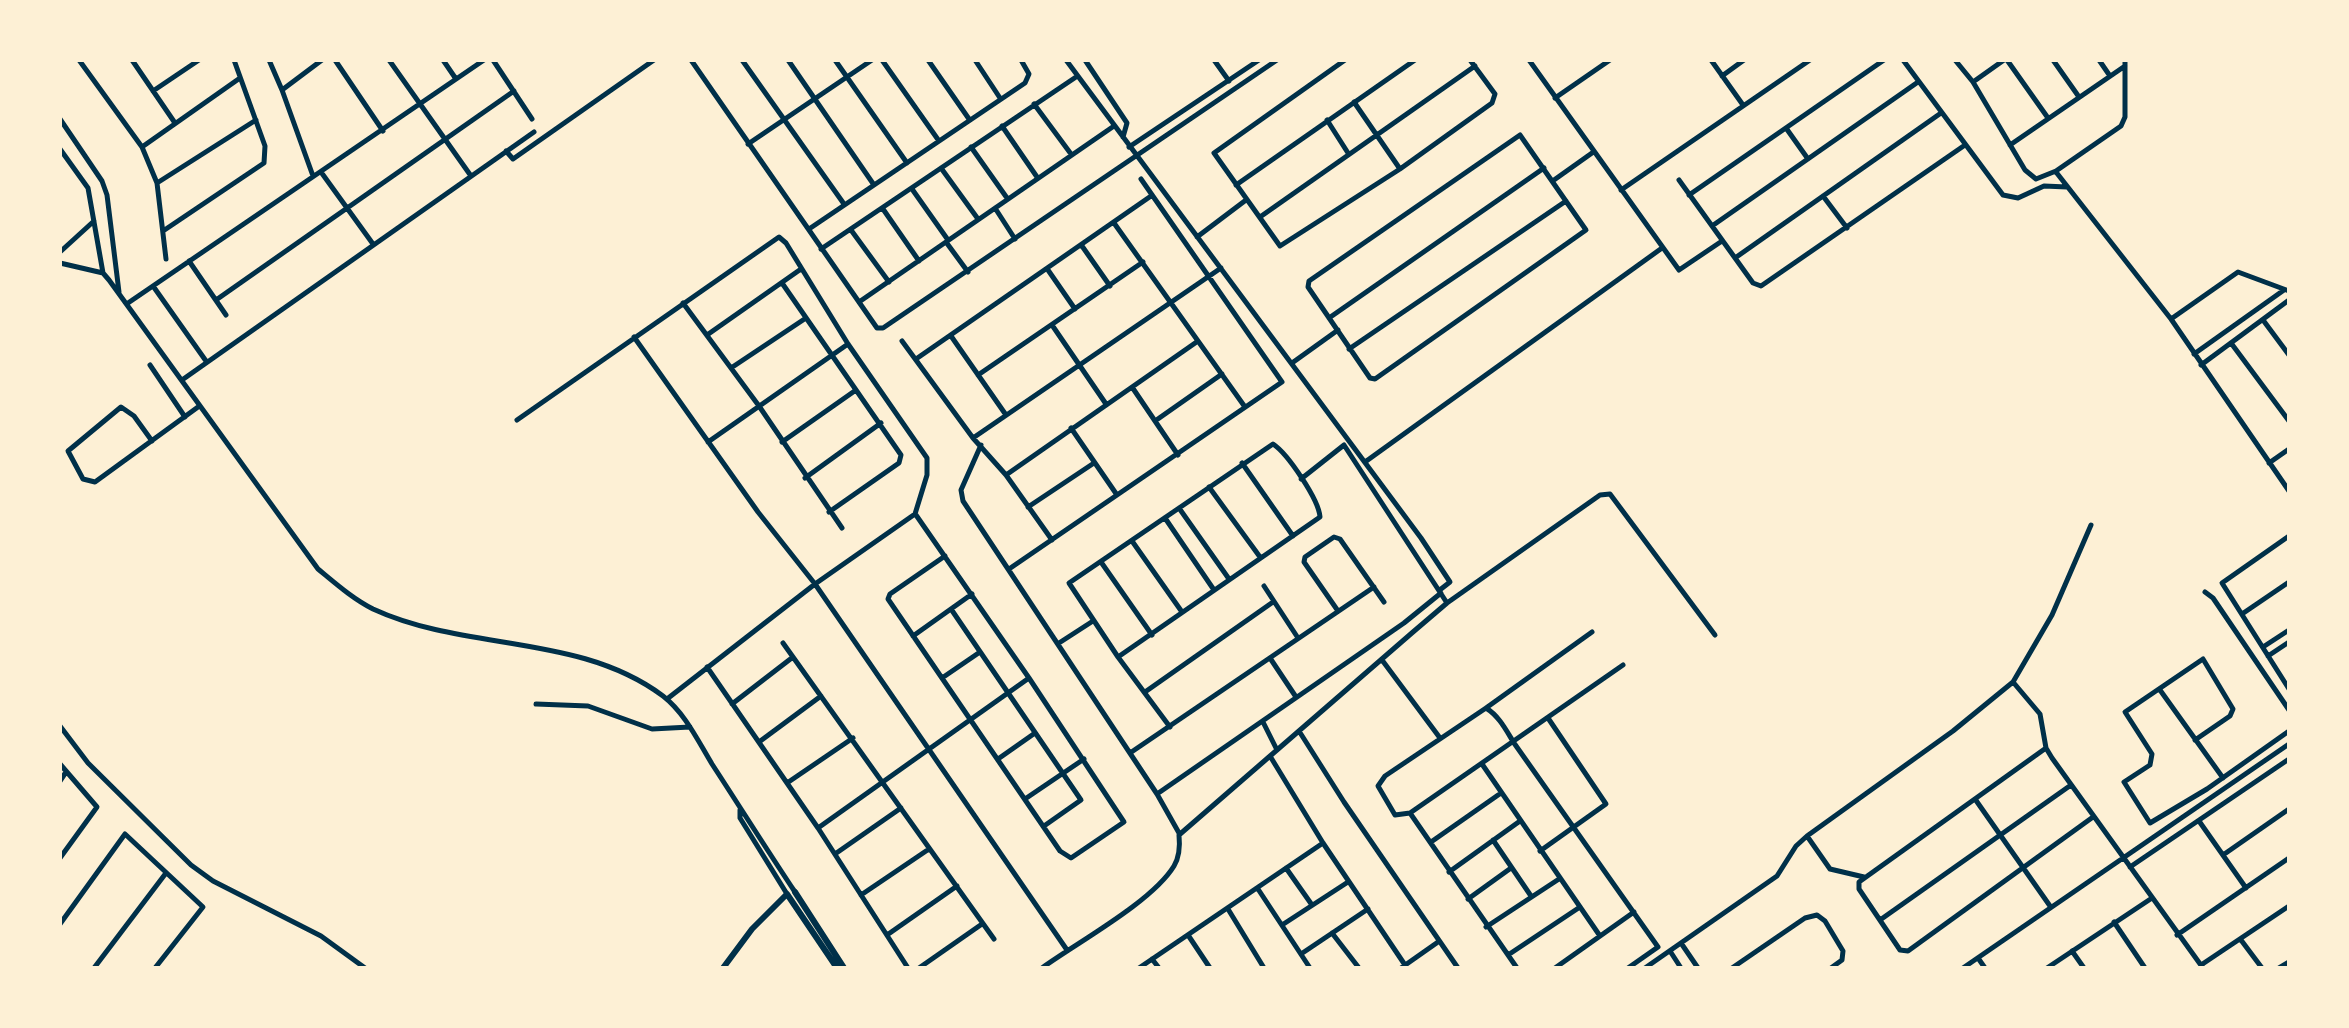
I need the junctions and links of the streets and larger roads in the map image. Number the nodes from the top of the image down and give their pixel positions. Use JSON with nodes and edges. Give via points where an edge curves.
{"nodes":[{"id":1,"x":79,"y":60,"type":"edge"},
{"id":2,"x":132,"y":60,"type":"edge"},
{"id":3,"x":199,"y":60,"type":"edge"},
{"id":4,"x":234,"y":60,"type":"edge"},
{"id":5,"x":269,"y":60,"type":"edge"},
{"id":6,"x":322,"y":60,"type":"edge"},
{"id":7,"x":335,"y":60,"type":"edge"},
{"id":8,"x":389,"y":60,"type":"edge"},
{"id":9,"x":442,"y":60,"type":"edge"},
{"id":10,"x":484,"y":60,"type":"edge"},
{"id":11,"x":493,"y":60,"type":"edge"},
{"id":12,"x":654,"y":60,"type":"edge"},
{"id":13,"x":690,"y":60,"type":"edge"},
{"id":14,"x":742,"y":60,"type":"edge"},
{"id":15,"x":788,"y":60,"type":"edge"},
{"id":16,"x":834,"y":60,"type":"edge"},
{"id":17,"x":872,"y":60,"type":"edge"},
{"id":18,"x":882,"y":60,"type":"edge"},
{"id":19,"x":928,"y":60,"type":"edge"},
{"id":20,"x":975,"y":60,"type":"edge"},
{"id":21,"x":1021,"y":60,"type":"edge"},
{"id":22,"x":1066,"y":60,"type":"edge"},
{"id":23,"x":1085,"y":60,"type":"edge"},
{"id":24,"x":1214,"y":60,"type":"edge"},
{"id":25,"x":1259,"y":60,"type":"edge"},
{"id":26,"x":1278,"y":60,"type":"edge"},
{"id":27,"x":1345,"y":60,"type":"edge"},
{"id":28,"x":1415,"y":60,"type":"edge"},
{"id":29,"x":1529,"y":60,"type":"edge"},
{"id":30,"x":1610,"y":60,"type":"edge"},
{"id":31,"x":1711,"y":60,"type":"edge"},
{"id":32,"x":1744,"y":60,"type":"edge"},
{"id":33,"x":1810,"y":60,"type":"edge"},
{"id":34,"x":1884,"y":60,"type":"edge"},
{"id":35,"x":1903,"y":60,"type":"edge"},
{"id":36,"x":1956,"y":60,"type":"edge"},
{"id":37,"x":2005,"y":60,"type":"edge"},
{"id":38,"x":2053,"y":60,"type":"edge"},
{"id":39,"x":2099,"y":60,"type":"edge"},
{"id":40,"x":1472,"y":63,"type":"edge"},
{"id":41,"x":2125,"y":63,"type":"edge"},
{"id":42,"x":1077,"y":76,"type":"junction"},
{"id":43,"x":1722,"y":76,"type":"junction"},
{"id":44,"x":2110,"y":76,"type":"junction"},
{"id":45,"x":847,"y":77,"type":"junction"},
{"id":46,"x":240,"y":78,"type":"junction"},
{"id":47,"x":456,"y":79,"type":"junction"},
{"id":48,"x":1228,"y":81,"type":"junction"},
{"id":49,"x":1918,"y":82,"type":"junction"},
{"id":50,"x":1974,"y":82,"type":"junction"},
{"id":51,"x":282,"y":90,"type":"junction"},
{"id":52,"x":153,"y":91,"type":"junction"},
{"id":53,"x":514,"y":92,"type":"junction"},
{"id":54,"x":1000,"y":98,"type":"junction"},
{"id":55,"x":1556,"y":98,"type":"junction"},
{"id":56,"x":2079,"y":98,"type":"junction"},
{"id":57,"x":814,"y":99,"type":"junction"},
{"id":58,"x":1354,"y":102,"type":"junction"},
{"id":59,"x":420,"y":104,"type":"junction"},
{"id":60,"x":1034,"y":104,"type":"junction"},
{"id":61,"x":1742,"y":105,"type":"junction"},
{"id":62,"x":1941,"y":113,"type":"junction"},
{"id":63,"x":2048,"y":118,"type":"junction"},
{"id":64,"x":60,"y":119,"type":"edge"},
{"id":65,"x":256,"y":119,"type":"junction"},
{"id":66,"x":532,"y":119,"type":"dead end"},
{"id":67,"x":786,"y":119,"type":"junction"},
{"id":68,"x":969,"y":120,"type":"junction"},
{"id":69,"x":1327,"y":120,"type":"junction"},
{"id":70,"x":176,"y":124,"type":"junction"},
{"id":71,"x":1002,"y":126,"type":"junction"},
{"id":72,"x":1114,"y":126,"type":"junction"},
{"id":73,"x":1786,"y":128,"type":"junction"},
{"id":74,"x":383,"y":131,"type":"junction"},
{"id":75,"x":534,"y":132,"type":"dead end"},
{"id":76,"x":1376,"y":135,"type":"junction"},
{"id":77,"x":1123,"y":137,"type":"junction"},
{"id":78,"x":445,"y":139,"type":"junction"},
{"id":79,"x":939,"y":141,"type":"junction"},
{"id":80,"x":748,"y":144,"type":"junction"},
{"id":81,"x":2010,"y":145,"type":"junction"},
{"id":82,"x":1966,"y":146,"type":"junction"},
{"id":83,"x":142,"y":147,"type":"junction"},
{"id":84,"x":972,"y":147,"type":"junction"},
{"id":85,"x":1129,"y":147,"type":"junction"},
{"id":86,"x":60,"y":149,"type":"edge"},
{"id":87,"x":506,"y":151,"type":"junction"},
{"id":88,"x":1593,"y":152,"type":"junction"},
{"id":89,"x":1348,"y":153,"type":"junction"},
{"id":90,"x":1071,"y":155,"type":"junction"},
{"id":91,"x":1137,"y":156,"type":"junction"},
{"id":92,"x":1808,"y":159,"type":"junction"},
{"id":93,"x":907,"y":163,"type":"junction"},
{"id":94,"x":941,"y":168,"type":"junction"},
{"id":95,"x":1545,"y":168,"type":"junction"},
{"id":96,"x":1400,"y":169,"type":"junction"},
{"id":97,"x":2056,"y":171,"type":"junction"},
{"id":98,"x":321,"y":172,"type":"junction"},
{"id":99,"x":471,"y":176,"type":"junction"},
{"id":100,"x":2043,"y":176,"type":"junction"},
{"id":101,"x":314,"y":178,"type":"junction"},
{"id":102,"x":1038,"y":178,"type":"junction"},
{"id":103,"x":1140,"y":180,"type":"dead end"},
{"id":104,"x":1554,"y":180,"type":"junction"},
{"id":105,"x":1679,"y":180,"type":"dead end"},
{"id":106,"x":157,"y":183,"type":"junction"},
{"id":107,"x":874,"y":185,"type":"junction"},
{"id":108,"x":1236,"y":185,"type":"junction"},
{"id":109,"x":2044,"y":186,"type":"junction"},
{"id":110,"x":2067,"y":187,"type":"junction"},
{"id":111,"x":912,"y":189,"type":"junction"},
{"id":112,"x":1620,"y":190,"type":"junction"},
{"id":113,"x":1689,"y":195,"type":"junction"},
{"id":114,"x":1151,"y":196,"type":"junction"},
{"id":115,"x":1823,"y":196,"type":"junction"},
{"id":116,"x":1008,"y":199,"type":"junction"},
{"id":117,"x":1246,"y":200,"type":"junction"},
{"id":118,"x":1566,"y":201,"type":"junction"},
{"id":119,"x":844,"y":205,"type":"junction"},
{"id":120,"x":346,"y":206,"type":"junction"},
{"id":121,"x":995,"y":208,"type":"junction"},
{"id":122,"x":883,"y":209,"type":"junction"},
{"id":123,"x":1259,"y":218,"type":"junction"},
{"id":124,"x":978,"y":220,"type":"junction"},
{"id":125,"x":94,"y":221,"type":"junction"},
{"id":126,"x":1114,"y":223,"type":"junction"},
{"id":127,"x":1712,"y":226,"type":"junction"},
{"id":128,"x":1847,"y":228,"type":"junction"},
{"id":129,"x":809,"y":229,"type":"junction"},
{"id":130,"x":851,"y":230,"type":"junction"},
{"id":131,"x":163,"y":231,"type":"junction"},
{"id":132,"x":1197,"y":237,"type":"junction"},
{"id":133,"x":1016,"y":240,"type":"junction"},
{"id":134,"x":1722,"y":240,"type":"junction"},
{"id":135,"x":947,"y":241,"type":"junction"},
{"id":136,"x":373,"y":244,"type":"junction"},
{"id":137,"x":1082,"y":246,"type":"junction"},
{"id":138,"x":1662,"y":248,"type":"junction"},
{"id":139,"x":822,"y":249,"type":"junction"},
{"id":140,"x":60,"y":252,"type":"edge"},
{"id":141,"x":1734,"y":258,"type":"junction"},
{"id":142,"x":166,"y":259,"type":"dead end"},
{"id":143,"x":189,"y":261,"type":"junction"},
{"id":144,"x":920,"y":261,"type":"junction"},
{"id":145,"x":1143,"y":262,"type":"junction"},
{"id":146,"x":60,"y":263,"type":"edge"},
{"id":147,"x":1221,"y":268,"type":"junction"},
{"id":148,"x":800,"y":269,"type":"junction"},
{"id":149,"x":1048,"y":269,"type":"junction"},
{"id":150,"x":968,"y":272,"type":"junction"},
{"id":151,"x":103,"y":273,"type":"junction"},
{"id":152,"x":1209,"y":274,"type":"junction"},
{"id":153,"x":889,"y":282,"type":"junction"},
{"id":154,"x":782,"y":284,"type":"junction"},
{"id":155,"x":153,"y":286,"type":"junction"},
{"id":156,"x":1110,"y":286,"type":"junction"},
{"id":157,"x":2286,"y":290,"type":"edge"},
{"id":158,"x":120,"y":294,"type":"junction"},
{"id":159,"x":216,"y":300,"type":"junction"},
{"id":160,"x":2289,"y":300,"type":"edge"},
{"id":161,"x":1171,"y":301,"type":"junction"},
{"id":162,"x":859,"y":302,"type":"junction"},
{"id":163,"x":128,"y":303,"type":"junction"},
{"id":164,"x":683,"y":303,"type":"junction"},
{"id":165,"x":1075,"y":309,"type":"junction"},
{"id":166,"x":226,"y":315,"type":"dead end"},
{"id":167,"x":806,"y":318,"type":"junction"},
{"id":168,"x":1329,"y":318,"type":"junction"},
{"id":169,"x":2172,"y":319,"type":"junction"},
{"id":170,"x":2263,"y":320,"type":"junction"},
{"id":171,"x":1052,"y":324,"type":"junction"},
{"id":172,"x":1338,"y":330,"type":"junction"},
{"id":173,"x":707,"y":336,"type":"junction"},
{"id":174,"x":950,"y":336,"type":"junction"},
{"id":175,"x":634,"y":337,"type":"junction"},
{"id":176,"x":902,"y":341,"type":"dead end"},
{"id":177,"x":1198,"y":341,"type":"junction"},
{"id":178,"x":2231,"y":342,"type":"junction"},
{"id":179,"x":848,"y":344,"type":"junction"},
{"id":180,"x":1349,"y":349,"type":"junction"},
{"id":181,"x":832,"y":354,"type":"junction"},
{"id":182,"x":2194,"y":354,"type":"junction"},
{"id":183,"x":2289,"y":355,"type":"edge"},
{"id":184,"x":916,"y":359,"type":"junction"},
{"id":185,"x":206,"y":362,"type":"junction"},
{"id":186,"x":1292,"y":363,"type":"junction"},
{"id":187,"x":1078,"y":364,"type":"junction"},
{"id":188,"x":2200,"y":365,"type":"junction"},
{"id":189,"x":150,"y":366,"type":"dead end"},
{"id":190,"x":731,"y":368,"type":"junction"},
{"id":191,"x":1222,"y":374,"type":"junction"},
{"id":192,"x":978,"y":376,"type":"junction"},
{"id":193,"x":182,"y":380,"type":"junction"},
{"id":194,"x":1132,"y":387,"type":"junction"},
{"id":195,"x":856,"y":390,"type":"junction"},
{"id":196,"x":1106,"y":404,"type":"junction"},
{"id":197,"x":759,"y":406,"type":"junction"},
{"id":198,"x":198,"y":408,"type":"junction"},
{"id":199,"x":1245,"y":408,"type":"junction"},
{"id":200,"x":1006,"y":415,"type":"junction"},
{"id":201,"x":185,"y":417,"type":"junction"},
{"id":202,"x":517,"y":420,"type":"dead end"},
{"id":203,"x":1155,"y":421,"type":"junction"},
{"id":204,"x":2289,"y":421,"type":"edge"},
{"id":205,"x":881,"y":423,"type":"junction"},
{"id":206,"x":1071,"y":428,"type":"junction"},
{"id":207,"x":973,"y":438,"type":"junction"},
{"id":208,"x":152,"y":441,"type":"junction"},
{"id":209,"x":708,"y":442,"type":"junction"},
{"id":210,"x":782,"y":442,"type":"junction"},
{"id":211,"x":981,"y":445,"type":"junction"},
{"id":212,"x":2289,"y":450,"type":"edge"},
{"id":213,"x":1178,"y":455,"type":"junction"},
{"id":214,"x":1365,"y":462,"type":"junction"},
{"id":215,"x":1094,"y":463,"type":"junction"},
{"id":216,"x":1242,"y":463,"type":"junction"},
{"id":217,"x":2269,"y":464,"type":"junction"},
{"id":218,"x":1006,"y":475,"type":"junction"},
{"id":219,"x":805,"y":478,"type":"junction"},
{"id":220,"x":1301,"y":479,"type":"junction"},
{"id":221,"x":1209,"y":486,"type":"junction"},
{"id":222,"x":2289,"y":491,"type":"edge"},
{"id":223,"x":1117,"y":495,"type":"junction"},
{"id":224,"x":1028,"y":507,"type":"junction"},
{"id":225,"x":1179,"y":508,"type":"junction"},
{"id":226,"x":829,"y":512,"type":"junction"},
{"id":227,"x":915,"y":514,"type":"junction"},
{"id":228,"x":1165,"y":518,"type":"junction"},
{"id":229,"x":2091,"y":525,"type":"dead end"},
{"id":230,"x":842,"y":528,"type":"dead end"},
{"id":231,"x":1293,"y":536,"type":"junction"},
{"id":232,"x":2289,"y":536,"type":"edge"},
{"id":233,"x":1052,"y":540,"type":"junction"},
{"id":234,"x":1132,"y":541,"type":"junction"},
{"id":235,"x":945,"y":556,"type":"junction"},
{"id":236,"x":1261,"y":558,"type":"junction"},
{"id":237,"x":1101,"y":562,"type":"junction"},
{"id":238,"x":1008,"y":569,"type":"junction"},
{"id":239,"x":1230,"y":580,"type":"junction"},
{"id":240,"x":2289,"y":582,"type":"edge"},
{"id":241,"x":816,"y":584,"type":"junction"},
{"id":242,"x":1264,"y":586,"type":"dead end"},
{"id":243,"x":1374,"y":586,"type":"junction"},
{"id":244,"x":1214,"y":590,"type":"junction"},
{"id":245,"x":1441,"y":591,"type":"junction"},
{"id":246,"x":2205,"y":592,"type":"dead end"},
{"id":247,"x":972,"y":594,"type":"junction"},
{"id":248,"x":1274,"y":602,"type":"junction"},
{"id":249,"x":1384,"y":602,"type":"dead end"},
{"id":250,"x":1448,"y":604,"type":"junction"},
{"id":251,"x":951,"y":609,"type":"junction"},
{"id":252,"x":1338,"y":611,"type":"junction"},
{"id":253,"x":1183,"y":613,"type":"junction"},
{"id":254,"x":2242,"y":614,"type":"junction"},
{"id":255,"x":1093,"y":621,"type":"junction"},
{"id":256,"x":2289,"y":630,"type":"edge"},
{"id":257,"x":1592,"y":632,"type":"dead end"},
{"id":258,"x":1152,"y":635,"type":"junction"},
{"id":259,"x":1714,"y":635,"type":"dead end"},
{"id":260,"x":913,"y":636,"type":"junction"},
{"id":261,"x":1299,"y":638,"type":"junction"},
{"id":262,"x":2289,"y":642,"type":"edge"},
{"id":263,"x":782,"y":643,"type":"dead end"},
{"id":264,"x":1059,"y":644,"type":"junction"},
{"id":265,"x":2263,"y":647,"type":"junction"},
{"id":266,"x":980,"y":652,"type":"junction"},
{"id":267,"x":2268,"y":656,"type":"junction"},
{"id":268,"x":793,"y":657,"type":"junction"},
{"id":269,"x":1118,"y":657,"type":"junction"},
{"id":270,"x":1270,"y":658,"type":"junction"},
{"id":271,"x":1382,"y":660,"type":"junction"},
{"id":272,"x":1623,"y":664,"type":"dead end"},
{"id":273,"x":706,"y":667,"type":"junction"},
{"id":274,"x":942,"y":678,"type":"junction"},
{"id":275,"x":1029,"y":678,"type":"junction"},
{"id":276,"x":2013,"y":682,"type":"junction"},
{"id":277,"x":2289,"y":688,"type":"edge"},
{"id":278,"x":2160,"y":690,"type":"junction"},
{"id":279,"x":1145,"y":692,"type":"junction"},
{"id":280,"x":1008,"y":693,"type":"junction"},
{"id":281,"x":821,"y":695,"type":"junction"},
{"id":282,"x":1297,"y":698,"type":"junction"},
{"id":283,"x":667,"y":699,"type":"junction"},
{"id":284,"x":536,"y":704,"type":"dead end"},
{"id":285,"x":732,"y":704,"type":"junction"},
{"id":286,"x":1486,"y":708,"type":"junction"},
{"id":287,"x":2289,"y":710,"type":"edge"},
{"id":288,"x":1548,"y":718,"type":"junction"},
{"id":289,"x":972,"y":720,"type":"junction"},
{"id":290,"x":1263,"y":722,"type":"junction"},
{"id":291,"x":60,"y":726,"type":"edge"},
{"id":292,"x":690,"y":727,"type":"junction"},
{"id":293,"x":1170,"y":727,"type":"junction"},
{"id":294,"x":1299,"y":731,"type":"junction"},
{"id":295,"x":2289,"y":731,"type":"edge"},
{"id":296,"x":1035,"y":733,"type":"junction"},
{"id":297,"x":853,"y":738,"type":"junction"},
{"id":298,"x":1440,"y":738,"type":"junction"},
{"id":299,"x":2195,"y":740,"type":"junction"},
{"id":300,"x":759,"y":742,"type":"junction"},
{"id":301,"x":1514,"y":743,"type":"junction"},
{"id":302,"x":2289,"y":744,"type":"edge"},
{"id":303,"x":2046,"y":748,"type":"junction"},
{"id":304,"x":1278,"y":750,"type":"junction"},
{"id":305,"x":928,"y":751,"type":"junction"},
{"id":306,"x":1130,"y":753,"type":"junction"},
{"id":307,"x":1270,"y":756,"type":"junction"},
{"id":308,"x":998,"y":759,"type":"junction"},
{"id":309,"x":1084,"y":759,"type":"junction"},
{"id":310,"x":2289,"y":760,"type":"edge"},
{"id":311,"x":60,"y":764,"type":"edge"},
{"id":312,"x":1482,"y":764,"type":"junction"},
{"id":313,"x":66,"y":772,"type":"junction"},
{"id":314,"x":1063,"y":773,"type":"junction"},
{"id":315,"x":2223,"y":778,"type":"junction"},
{"id":316,"x":60,"y":781,"type":"edge"},
{"id":317,"x":883,"y":782,"type":"junction"},
{"id":318,"x":788,"y":783,"type":"junction"},
{"id":319,"x":2070,"y":785,"type":"junction"},
{"id":320,"x":2207,"y":789,"type":"junction"},
{"id":321,"x":1157,"y":794,"type":"junction"},
{"id":322,"x":1501,"y":794,"type":"junction"},
{"id":323,"x":2212,"y":797,"type":"junction"},
{"id":324,"x":1025,"y":799,"type":"junction"},
{"id":325,"x":1975,"y":799,"type":"junction"},
{"id":326,"x":902,"y":808,"type":"junction"},
{"id":327,"x":2289,"y":809,"type":"edge"},
{"id":328,"x":1410,"y":813,"type":"junction"},
{"id":329,"x":2093,"y":817,"type":"junction"},
{"id":330,"x":1520,"y":821,"type":"junction"},
{"id":331,"x":2199,"y":821,"type":"junction"},
{"id":332,"x":1044,"y":826,"type":"junction"},
{"id":333,"x":818,"y":828,"type":"junction"},
{"id":334,"x":1574,"y":828,"type":"junction"},
{"id":335,"x":1179,"y":835,"type":"junction"},
{"id":336,"x":2001,"y":835,"type":"junction"},
{"id":337,"x":1807,"y":836,"type":"junction"},
{"id":338,"x":1493,"y":840,"type":"junction"},
{"id":339,"x":1431,"y":842,"type":"junction"},
{"id":340,"x":1323,"y":844,"type":"junction"},
{"id":341,"x":930,"y":848,"type":"junction"},
{"id":342,"x":1540,"y":851,"type":"junction"},
{"id":343,"x":834,"y":854,"type":"junction"},
{"id":344,"x":2222,"y":855,"type":"junction"},
{"id":345,"x":60,"y":858,"type":"edge"},
{"id":346,"x":2122,"y":858,"type":"junction"},
{"id":347,"x":2289,"y":858,"type":"edge"},
{"id":348,"x":2023,"y":867,"type":"junction"},
{"id":349,"x":2129,"y":867,"type":"junction"},
{"id":350,"x":1286,"y":868,"type":"junction"},
{"id":351,"x":1511,"y":868,"type":"junction"},
{"id":352,"x":166,"y":872,"type":"junction"},
{"id":353,"x":1450,"y":872,"type":"junction"},
{"id":354,"x":1864,"y":876,"type":"junction"},
{"id":355,"x":1559,"y":880,"type":"junction"},
{"id":356,"x":1348,"y":882,"type":"junction"},
{"id":357,"x":957,"y":886,"type":"junction"},
{"id":358,"x":1258,"y":889,"type":"junction"},
{"id":359,"x":2246,"y":889,"type":"junction"},
{"id":360,"x":791,"y":893,"type":"junction"},
{"id":361,"x":861,"y":895,"type":"junction"},
{"id":362,"x":1531,"y":896,"type":"junction"},
{"id":363,"x":2152,"y":898,"type":"junction"},
{"id":364,"x":1468,"y":899,"type":"junction"},
{"id":365,"x":1312,"y":906,"type":"junction"},
{"id":366,"x":2050,"y":906,"type":"junction"},
{"id":367,"x":2289,"y":906,"type":"edge"},
{"id":368,"x":1580,"y":907,"type":"junction"},
{"id":369,"x":1228,"y":909,"type":"junction"},
{"id":370,"x":1368,"y":909,"type":"junction"},
{"id":371,"x":1634,"y":912,"type":"junction"},
{"id":372,"x":1880,"y":920,"type":"junction"},
{"id":373,"x":2114,"y":922,"type":"junction"},
{"id":374,"x":983,"y":923,"type":"junction"},
{"id":375,"x":60,"y":924,"type":"edge"},
{"id":376,"x":1282,"y":925,"type":"junction"},
{"id":377,"x":1486,"y":927,"type":"junction"},
{"id":378,"x":1332,"y":933,"type":"junction"},
{"id":379,"x":887,"y":935,"type":"junction"},
{"id":380,"x":1188,"y":935,"type":"junction"},
{"id":381,"x":2177,"y":935,"type":"junction"},
{"id":382,"x":1600,"y":936,"type":"junction"},
{"id":383,"x":994,"y":939,"type":"dead end"},
{"id":384,"x":2241,"y":940,"type":"junction"},
{"id":385,"x":1438,"y":942,"type":"junction"},
{"id":386,"x":1682,"y":943,"type":"junction"},
{"id":387,"x":1067,"y":950,"type":"junction"},
{"id":388,"x":1670,"y":951,"type":"junction"},
{"id":389,"x":2072,"y":951,"type":"junction"},
{"id":390,"x":1301,"y":954,"type":"junction"},
{"id":391,"x":1508,"y":955,"type":"junction"},
{"id":392,"x":1978,"y":958,"type":"junction"},
{"id":393,"x":1152,"y":959,"type":"junction"},
{"id":394,"x":1693,"y":961,"type":"junction"},
{"id":395,"x":2289,"y":962,"type":"edge"},
{"id":396,"x":1403,"y":966,"type":"edge"},
{"id":397,"x":2202,"y":966,"type":"edge"},
{"id":398,"x":94,"y":968,"type":"edge"},
{"id":399,"x":156,"y":968,"type":"edge"},
{"id":400,"x":365,"y":968,"type":"edge"},
{"id":401,"x":723,"y":968,"type":"edge"},
{"id":402,"x":840,"y":968,"type":"edge"},
{"id":403,"x":908,"y":968,"type":"edge"},
{"id":404,"x":919,"y":968,"type":"edge"},
{"id":405,"x":1042,"y":968,"type":"edge"},
{"id":406,"x":1139,"y":968,"type":"edge"},
{"id":407,"x":1158,"y":968,"type":"edge"},
{"id":408,"x":1210,"y":968,"type":"edge"},
{"id":409,"x":1264,"y":968,"type":"edge"},
{"id":410,"x":1310,"y":968,"type":"edge"},
{"id":411,"x":1358,"y":968,"type":"edge"},
{"id":412,"x":1458,"y":968,"type":"edge"},
{"id":413,"x":1516,"y":968,"type":"edge"},
{"id":414,"x":1554,"y":968,"type":"edge"},
{"id":415,"x":1628,"y":968,"type":"edge"},
{"id":416,"x":1646,"y":968,"type":"edge"},
{"id":417,"x":1682,"y":968,"type":"edge"},
{"id":418,"x":1698,"y":968,"type":"edge"},
{"id":419,"x":1732,"y":968,"type":"edge"},
{"id":420,"x":1832,"y":968,"type":"edge"},
{"id":421,"x":1963,"y":968,"type":"edge"},
{"id":422,"x":1985,"y":968,"type":"edge"},
{"id":423,"x":2047,"y":968,"type":"edge"},
{"id":424,"x":2084,"y":968,"type":"edge"},
{"id":425,"x":2145,"y":968,"type":"edge"},
{"id":426,"x":2262,"y":968,"type":"edge"},
{"id":427,"x":2279,"y":968,"type":"edge"}],
"edges":[{"from":1,"to":83,"type":"street"},
{"from":2,"to":52,"type":"street"},
{"from":3,"to":52,"type":"street"},
{"from":4,"to":46,"type":"street"},
{"from":5,"to":51,"type":"street"},
{"from":6,"to":51,"type":"street"},
{"from":7,"to":74,"type":"street"},
{"from":8,"to":59,"type":"street"},
{"from":9,"to":47,"type":"street"},
{"from":10,"to":47,"type":"street"},
{"from":11,"to":53,"type":"street"},
{"from":12,"to":87,"type":"street","via":[[513,159]]},
{"from":13,"to":80,"type":"street"},
{"from":14,"to":67,"type":"street"},
{"from":15,"to":57,"type":"street"},
{"from":16,"to":45,"type":"street"},
{"from":17,"to":45,"type":"street"},
{"from":18,"to":79,"type":"street"},
{"from":19,"to":68,"type":"street"},
{"from":20,"to":54,"type":"street"},
{"from":21,"to":54,"type":"street","via":[[1029,78]]},
{"from":22,"to":42,"type":"street"},
{"from":23,"to":77,"type":"street","via":[[1127,123]]},
{"from":24,"to":48,"type":"street"},
{"from":25,"to":48,"type":"street"},
{"from":26,"to":91,"type":"street"},
{"from":27,"to":108,"type":"street","via":[[1216,150]]},
{"from":28,"to":58,"type":"street"},
{"from":29,"to":55,"type":"street"},
{"from":30,"to":55,"type":"street"},
{"from":31,"to":43,"type":"street"},
{"from":32,"to":43,"type":"street"},
{"from":33,"to":61,"type":"street"},
{"from":34,"to":73,"type":"street"},
{"from":35,"to":49,"type":"street"},
{"from":36,"to":50,"type":"street"},
{"from":37,"to":50,"type":"street"},
{"from":37,"to":63,"type":"street"},
{"from":38,"to":56,"type":"street"},
{"from":39,"to":44,"type":"street"},
{"from":40,"to":76,"type":"street"},
{"from":40,"to":96,"type":"street","via":[[1494,100]]},
{"from":41,"to":44,"type":"street"},
{"from":41,"to":97,"type":"street","via":[[2124,122]]},
{"from":42,"to":60,"type":"street"},
{"from":42,"to":72,"type":"street"},
{"from":43,"to":61,"type":"street"},
{"from":44,"to":56,"type":"street"},
{"from":45,"to":57,"type":"street"},
{"from":45,"to":93,"type":"street"},
{"from":46,"to":65,"type":"street"},
{"from":46,"to":70,"type":"street"},
{"from":47,"to":59,"type":"street"},
{"from":48,"to":85,"type":"street"},
{"from":49,"to":62,"type":"street"},
{"from":49,"to":92,"type":"street"},
{"from":50,"to":81,"type":"street"},
{"from":51,"to":101,"type":"street"},
{"from":52,"to":70,"type":"street"},
{"from":53,"to":66,"type":"street"},
{"from":53,"to":78,"type":"street"},
{"from":54,"to":68,"type":"street"},
{"from":55,"to":88,"type":"street"},
{"from":56,"to":63,"type":"street"},
{"from":57,"to":67,"type":"street"},
{"from":57,"to":107,"type":"street"},
{"from":58,"to":69,"type":"street"},
{"from":58,"to":76,"type":"street"},
{"from":59,"to":74,"type":"street"},
{"from":59,"to":78,"type":"street"},
{"from":60,"to":71,"type":"street"},
{"from":60,"to":90,"type":"street"},
{"from":61,"to":112,"type":"street"},
{"from":62,"to":82,"type":"street"},
{"from":62,"to":115,"type":"street"},
{"from":63,"to":81,"type":"street"},
{"from":64,"to":158,"type":"street","via":[[102,181]]},
{"from":65,"to":106,"type":"street"},
{"from":65,"to":131,"type":"street","via":[[264,163]]},
{"from":67,"to":80,"type":"street"},
{"from":67,"to":119,"type":"street"},
{"from":68,"to":79,"type":"street"},
{"from":69,"to":89,"type":"street"},
{"from":69,"to":108,"type":"street"},
{"from":70,"to":83,"type":"street"},
{"from":71,"to":84,"type":"street"},
{"from":71,"to":102,"type":"street"},
{"from":72,"to":77,"type":"street"},
{"from":72,"to":90,"type":"street"},
{"from":73,"to":92,"type":"street"},
{"from":73,"to":113,"type":"street"},
{"from":74,"to":98,"type":"street"},
{"from":75,"to":87,"type":"street"},
{"from":76,"to":89,"type":"street"},
{"from":76,"to":96,"type":"street"},
{"from":77,"to":85,"type":"street"},
{"from":78,"to":99,"type":"street"},
{"from":78,"to":120,"type":"street"},
{"from":79,"to":93,"type":"street"},
{"from":80,"to":129,"type":"street"},
{"from":81,"to":100,"type":"street","via":[[2029,176]]},
{"from":82,"to":109,"type":"street","via":[[2003,195],[2018,198]]},
{"from":82,"to":128,"type":"street"},
{"from":83,"to":106,"type":"street"},
{"from":84,"to":94,"type":"street"},
{"from":84,"to":116,"type":"street"},
{"from":85,"to":91,"type":"street"},
{"from":86,"to":125,"type":"street","via":[[88,188]]},
{"from":87,"to":99,"type":"street"},
{"from":88,"to":104,"type":"street"},
{"from":88,"to":112,"type":"street"},
{"from":89,"to":123,"type":"street"},
{"from":90,"to":102,"type":"street"},
{"from":91,"to":132,"type":"street"},
{"from":91,"to":133,"type":"street"},
{"from":92,"to":127,"type":"street"},
{"from":93,"to":107,"type":"street"},
{"from":94,"to":111,"type":"street"},
{"from":94,"to":124,"type":"street"},
{"from":95,"to":104,"type":"street"},
{"from":95,"to":168,"type":"street"},
{"from":95,"to":168,"type":"street","via":[[1517,136],[1309,281]]},
{"from":96,"to":123,"type":"street","via":[[1285,246],[1278,246]]},
{"from":97,"to":100,"type":"street"},
{"from":97,"to":110,"type":"street"},
{"from":98,"to":101,"type":"street"},
{"from":98,"to":120,"type":"street"},
{"from":99,"to":136,"type":"street"},
{"from":100,"to":109,"type":"street"},
{"from":101,"to":143,"type":"street"},
{"from":102,"to":116,"type":"street"},
{"from":103,"to":114,"type":"street"},
{"from":104,"to":118,"type":"street"},
{"from":105,"to":113,"type":"street"},
{"from":106,"to":131,"type":"street"},
{"from":107,"to":119,"type":"street"},
{"from":108,"to":117,"type":"street"},
{"from":109,"to":110,"type":"street"},
{"from":110,"to":169,"type":"street"},
{"from":111,"to":122,"type":"street"},
{"from":111,"to":135,"type":"street"},
{"from":112,"to":138,"type":"street"},
{"from":113,"to":127,"type":"street"},
{"from":114,"to":126,"type":"street"},
{"from":114,"to":152,"type":"street"},
{"from":115,"to":128,"type":"street"},
{"from":115,"to":141,"type":"street"},
{"from":116,"to":121,"type":"street"},
{"from":117,"to":123,"type":"street"},
{"from":117,"to":132,"type":"street"},
{"from":118,"to":180,"type":"street"},
{"from":118,"to":180,"type":"street","via":[[1584,232],[1375,380]]},
{"from":119,"to":129,"type":"street"},
{"from":120,"to":136,"type":"street"},
{"from":120,"to":159,"type":"street"},
{"from":121,"to":124,"type":"street"},
{"from":121,"to":133,"type":"street"},
{"from":122,"to":130,"type":"street"},
{"from":122,"to":144,"type":"street"},
{"from":124,"to":135,"type":"street"},
{"from":125,"to":140,"type":"street"},
{"from":125,"to":151,"type":"street"},
{"from":126,"to":137,"type":"street"},
{"from":126,"to":145,"type":"street"},
{"from":127,"to":134,"type":"street"},
{"from":128,"to":141,"type":"street","via":[[1762,286]]},
{"from":129,"to":139,"type":"street"},
{"from":130,"to":139,"type":"street"},
{"from":130,"to":153,"type":"street"},
{"from":131,"to":142,"type":"street"},
{"from":132,"to":147,"type":"street"},
{"from":133,"to":150,"type":"street"},
{"from":134,"to":138,"type":"street","via":[[1679,270]]},
{"from":134,"to":141,"type":"street"},
{"from":135,"to":144,"type":"street"},
{"from":135,"to":150,"type":"street"},
{"from":136,"to":185,"type":"street"},
{"from":137,"to":149,"type":"street"},
{"from":137,"to":156,"type":"street"},
{"from":138,"to":214,"type":"street"},
{"from":139,"to":162,"type":"street"},
{"from":143,"to":155,"type":"street"},
{"from":143,"to":159,"type":"street"},
{"from":144,"to":153,"type":"street"},
{"from":145,"to":156,"type":"street"},
{"from":145,"to":161,"type":"street"},
{"from":146,"to":151,"type":"street"},
{"from":147,"to":152,"type":"street"},
{"from":147,"to":186,"type":"street"},
{"from":148,"to":154,"type":"street"},
{"from":148,"to":164,"type":"street","via":[[786,242],[776,238]]},
{"from":148,"to":179,"type":"street"},
{"from":149,"to":165,"type":"street"},
{"from":149,"to":174,"type":"street"},
{"from":150,"to":162,"type":"street","via":[[883,328],[872,324]]},
{"from":151,"to":158,"type":"street"},
{"from":152,"to":161,"type":"street"},
{"from":152,"to":199,"type":"street","via":[[1282,382]]},
{"from":153,"to":162,"type":"street"},
{"from":154,"to":167,"type":"street"},
{"from":154,"to":173,"type":"street"},
{"from":155,"to":163,"type":"street"},
{"from":155,"to":185,"type":"street"},
{"from":156,"to":165,"type":"street"},
{"from":157,"to":169,"type":"street","via":[[2238,272]]},
{"from":157,"to":182,"type":"street"},
{"from":158,"to":163,"type":"street"},
{"from":159,"to":166,"type":"street"},
{"from":160,"to":170,"type":"street"},
{"from":161,"to":177,"type":"street"},
{"from":161,"to":187,"type":"street"},
{"from":163,"to":193,"type":"street"},
{"from":164,"to":173,"type":"street"},
{"from":164,"to":175,"type":"street"},
{"from":165,"to":171,"type":"street"},
{"from":167,"to":181,"type":"street"},
{"from":167,"to":190,"type":"street"},
{"from":168,"to":172,"type":"street"},
{"from":169,"to":182,"type":"street"},
{"from":170,"to":178,"type":"street"},
{"from":170,"to":183,"type":"street"},
{"from":171,"to":187,"type":"street"},
{"from":171,"to":192,"type":"street"},
{"from":172,"to":180,"type":"street"},
{"from":172,"to":186,"type":"street"},
{"from":173,"to":190,"type":"street"},
{"from":174,"to":184,"type":"street"},
{"from":174,"to":192,"type":"street"},
{"from":175,"to":202,"type":"street"},
{"from":175,"to":209,"type":"street"},
{"from":176,"to":184,"type":"street"},
{"from":177,"to":191,"type":"street"},
{"from":177,"to":194,"type":"street"},
{"from":178,"to":188,"type":"street"},
{"from":178,"to":204,"type":"street"},
{"from":179,"to":181,"type":"street"},
{"from":179,"to":227,"type":"street","via":[[927,458]]},
{"from":181,"to":195,"type":"street"},
{"from":181,"to":197,"type":"street"},
{"from":182,"to":188,"type":"street"},
{"from":184,"to":207,"type":"street"},
{"from":185,"to":193,"type":"street"},
{"from":186,"to":214,"type":"street"},
{"from":187,"to":196,"type":"street"},
{"from":187,"to":200,"type":"street"},
{"from":188,"to":217,"type":"street"},
{"from":189,"to":201,"type":"street"},
{"from":190,"to":197,"type":"street"},
{"from":191,"to":199,"type":"street"},
{"from":191,"to":203,"type":"street"},
{"from":192,"to":200,"type":"street"},
{"from":193,"to":198,"type":"street"},
{"from":194,"to":196,"type":"street"},
{"from":194,"to":203,"type":"street"},
{"from":195,"to":205,"type":"street"},
{"from":195,"to":210,"type":"street"},
{"from":196,"to":206,"type":"street"},
{"from":197,"to":209,"type":"street"},
{"from":197,"to":210,"type":"street"},
{"from":198,"to":201,"type":"street"},
{"from":198,"to":283,"type":"street","via":[[318,569],[370,607],[441,629],[581,656],[623,670]]},
{"from":199,"to":213,"type":"street"},
{"from":200,"to":207,"type":"street"},
{"from":201,"to":208,"type":"street"},
{"from":203,"to":213,"type":"street"},
{"from":205,"to":219,"type":"street"},
{"from":205,"to":226,"type":"street","via":[[901,454],[899,462]]},
{"from":206,"to":215,"type":"street"},
{"from":206,"to":218,"type":"street"},
{"from":207,"to":211,"type":"street"},
{"from":208,"to":208,"type":"street","via":[[121,407],[68,451],[84,478],[95,482]]},
{"from":209,"to":241,"type":"street"},
{"from":210,"to":219,"type":"street"},
{"from":211,"to":218,"type":"street"},
{"from":211,"to":238,"type":"street","via":[[961,496]]},
{"from":212,"to":217,"type":"street"},
{"from":213,"to":223,"type":"street"},
{"from":214,"to":245,"type":"street","via":[[1450,582]]},
{"from":215,"to":223,"type":"street"},
{"from":215,"to":224,"type":"street"},
{"from":216,"to":220,"type":"street","via":[[1273,444]]},
{"from":216,"to":221,"type":"street"},
{"from":216,"to":231,"type":"street"},
{"from":217,"to":222,"type":"street"},
{"from":218,"to":224,"type":"street"},
{"from":219,"to":226,"type":"street"},
{"from":220,"to":231,"type":"street","via":[[1321,515]]},
{"from":220,"to":245,"type":"street","via":[[1344,445]]},
{"from":221,"to":225,"type":"street"},
{"from":221,"to":236,"type":"street"},
{"from":223,"to":233,"type":"street"},
{"from":224,"to":233,"type":"street"},
{"from":225,"to":228,"type":"street"},
{"from":225,"to":239,"type":"street"},
{"from":226,"to":230,"type":"street"},
{"from":227,"to":235,"type":"street"},
{"from":227,"to":241,"type":"street"},
{"from":228,"to":234,"type":"street"},
{"from":228,"to":244,"type":"street"},
{"from":229,"to":276,"type":"street","via":[[2052,615]]},
{"from":231,"to":236,"type":"street"},
{"from":232,"to":254,"type":"street","via":[[2222,583]]},
{"from":233,"to":238,"type":"street"},
{"from":234,"to":237,"type":"street"},
{"from":234,"to":253,"type":"street"},
{"from":235,"to":247,"type":"street"},
{"from":235,"to":260,"type":"street","via":[[890,594]]},
{"from":236,"to":239,"type":"street"},
{"from":237,"to":255,"type":"street","via":[[1069,582]]},
{"from":237,"to":258,"type":"street"},
{"from":238,"to":264,"type":"street"},
{"from":239,"to":244,"type":"street"},
{"from":240,"to":254,"type":"street"},
{"from":241,"to":273,"type":"street"},
{"from":241,"to":305,"type":"street"},
{"from":242,"to":248,"type":"street"},
{"from":243,"to":249,"type":"street"},
{"from":243,"to":252,"type":"street"},
{"from":243,"to":252,"type":"street","via":[[1340,539],[1305,557]]},
{"from":244,"to":253,"type":"street"},
{"from":245,"to":250,"type":"street"},
{"from":245,"to":282,"type":"street"},
{"from":246,"to":287,"type":"street"},
{"from":247,"to":251,"type":"street"},
{"from":247,"to":275,"type":"street"},
{"from":248,"to":261,"type":"street"},
{"from":248,"to":279,"type":"street"},
{"from":250,"to":259,"type":"street","via":[[1600,494],[1610,494]]},
{"from":250,"to":271,"type":"street"},
{"from":251,"to":260,"type":"street"},
{"from":251,"to":266,"type":"street"},
{"from":252,"to":261,"type":"street"},
{"from":253,"to":258,"type":"street"},
{"from":254,"to":265,"type":"street"},
{"from":255,"to":264,"type":"street"},
{"from":255,"to":269,"type":"street"},
{"from":256,"to":265,"type":"street"},
{"from":257,"to":286,"type":"street"},
{"from":258,"to":269,"type":"street"},
{"from":260,"to":274,"type":"street"},
{"from":261,"to":270,"type":"street"},
{"from":262,"to":267,"type":"street"},
{"from":263,"to":268,"type":"street"},
{"from":264,"to":306,"type":"street"},
{"from":265,"to":267,"type":"street"},
{"from":266,"to":274,"type":"street"},
{"from":266,"to":280,"type":"street"},
{"from":267,"to":277,"type":"street"},
{"from":268,"to":281,"type":"street"},
{"from":268,"to":285,"type":"street"},
{"from":269,"to":279,"type":"street"},
{"from":270,"to":282,"type":"street"},
{"from":270,"to":293,"type":"street"},
{"from":271,"to":294,"type":"street"},
{"from":271,"to":298,"type":"street"},
{"from":272,"to":288,"type":"street"},
{"from":273,"to":283,"type":"street"},
{"from":273,"to":285,"type":"street"},
{"from":274,"to":289,"type":"street"},
{"from":275,"to":280,"type":"street"},
{"from":275,"to":309,"type":"street"},
{"from":276,"to":303,"type":"street","via":[[2040,714]]},
{"from":276,"to":337,"type":"street"},
{"from":278,"to":299,"type":"street"},
{"from":278,"to":299,"type":"street","via":[[2203,659],[2234,709]]},
{"from":278,"to":320,"type":"street","via":[[2125,712],[2153,758],[2124,782],[2150,824]]},
{"from":279,"to":293,"type":"street"},
{"from":280,"to":289,"type":"street"},
{"from":280,"to":296,"type":"street"},
{"from":281,"to":297,"type":"street"},
{"from":281,"to":300,"type":"street"},
{"from":282,"to":290,"type":"street"},
{"from":283,"to":292,"type":"street"},
{"from":284,"to":292,"type":"street","via":[[588,706],[652,729]]},
{"from":285,"to":300,"type":"street"},
{"from":286,"to":298,"type":"street"},
{"from":286,"to":301,"type":"street"},
{"from":288,"to":301,"type":"street"},
{"from":288,"to":334,"type":"street","via":[[1605,798],[1602,808]]},
{"from":289,"to":305,"type":"street"},
{"from":289,"to":308,"type":"street"},
{"from":290,"to":304,"type":"street"},
{"from":290,"to":321,"type":"street"},
{"from":291,"to":400,"type":"street","via":[[88,763],[212,881],[321,936]]},
{"from":292,"to":360,"type":"street"},
{"from":293,"to":306,"type":"street"},
{"from":294,"to":304,"type":"street"},
{"from":294,"to":385,"type":"street"},
{"from":295,"to":315,"type":"street"},
{"from":296,"to":308,"type":"street"},
{"from":296,"to":314,"type":"street"},
{"from":297,"to":317,"type":"street"},
{"from":297,"to":318,"type":"street"},
{"from":298,"to":328,"type":"street","via":[[1378,783],[1396,815]]},
{"from":299,"to":315,"type":"street"},
{"from":300,"to":318,"type":"street"},
{"from":301,"to":312,"type":"street"},
{"from":301,"to":334,"type":"street"},
{"from":302,"to":323,"type":"street"},
{"from":303,"to":319,"type":"street"},
{"from":303,"to":325,"type":"street"},
{"from":304,"to":307,"type":"street"},
{"from":305,"to":317,"type":"street"},
{"from":305,"to":387,"type":"street"},
{"from":306,"to":321,"type":"street"},
{"from":307,"to":335,"type":"street"},
{"from":307,"to":340,"type":"street"},
{"from":308,"to":324,"type":"street"},
{"from":309,"to":314,"type":"street"},
{"from":309,"to":332,"type":"street","via":[[1124,822],[1072,858],[1060,852]]},
{"from":310,"to":331,"type":"street"},
{"from":311,"to":313,"type":"street"},
{"from":312,"to":322,"type":"street"},
{"from":312,"to":328,"type":"street"},
{"from":313,"to":316,"type":"street"},
{"from":313,"to":345,"type":"street","via":[[97,807]]},
{"from":314,"to":324,"type":"street"},
{"from":314,"to":332,"type":"street","via":[[1080,800]]},
{"from":315,"to":320,"type":"street"},
{"from":317,"to":326,"type":"street"},
{"from":317,"to":333,"type":"street"},
{"from":318,"to":333,"type":"street"},
{"from":319,"to":329,"type":"street"},
{"from":319,"to":336,"type":"street"},
{"from":320,"to":323,"type":"street"},
{"from":321,"to":335,"type":"street"},
{"from":322,"to":330,"type":"street"},
{"from":322,"to":339,"type":"street"},
{"from":323,"to":346,"type":"street"},
{"from":324,"to":332,"type":"street"},
{"from":325,"to":336,"type":"street"},
{"from":325,"to":354,"type":"street"},
{"from":326,"to":341,"type":"street"},
{"from":326,"to":343,"type":"street"},
{"from":327,"to":344,"type":"street"},
{"from":328,"to":339,"type":"street"},
{"from":329,"to":346,"type":"street"},
{"from":329,"to":348,"type":"street"},
{"from":330,"to":338,"type":"street"},
{"from":330,"to":342,"type":"street"},
{"from":331,"to":344,"type":"street"},
{"from":331,"to":349,"type":"street"},
{"from":333,"to":343,"type":"street"},
{"from":334,"to":342,"type":"street"},
{"from":334,"to":371,"type":"street"},
{"from":335,"to":387,"type":"street","via":[[1173,868]]},
{"from":336,"to":348,"type":"street"},
{"from":336,"to":372,"type":"street"},
{"from":337,"to":354,"type":"street","via":[[1830,869]]},
{"from":337,"to":386,"type":"street","via":[[1777,876]]},
{"from":338,"to":351,"type":"street"},
{"from":338,"to":353,"type":"street"},
{"from":339,"to":353,"type":"street"},
{"from":340,"to":350,"type":"street"},
{"from":340,"to":356,"type":"street"},
{"from":341,"to":357,"type":"street"},
{"from":341,"to":361,"type":"street"},
{"from":342,"to":355,"type":"street"},
{"from":343,"to":361,"type":"street"},
{"from":344,"to":359,"type":"street"},
{"from":346,"to":349,"type":"street"},
{"from":346,"to":366,"type":"street"},
{"from":347,"to":359,"type":"street"},
{"from":348,"to":366,"type":"street"},
{"from":348,"to":372,"type":"street","via":[[1908,950],[1900,950]]},
{"from":349,"to":363,"type":"street"},
{"from":350,"to":358,"type":"street"},
{"from":350,"to":365,"type":"street"},
{"from":351,"to":362,"type":"street"},
{"from":351,"to":364,"type":"street"},
{"from":352,"to":375,"type":"street","via":[[125,834]]},
{"from":352,"to":398,"type":"street"},
{"from":352,"to":399,"type":"street","via":[[203,907]]},
{"from":353,"to":364,"type":"street"},
{"from":354,"to":372,"type":"street","via":[[1858,886]]},
{"from":355,"to":362,"type":"street"},
{"from":355,"to":368,"type":"street"},
{"from":356,"to":365,"type":"street"},
{"from":356,"to":370,"type":"street"},
{"from":357,"to":374,"type":"street"},
{"from":357,"to":379,"type":"street"},
{"from":358,"to":369,"type":"street"},
{"from":358,"to":376,"type":"street"},
{"from":359,"to":381,"type":"street"},
{"from":360,"to":401,"type":"street"},
{"from":360,"to":402,"type":"street"},
{"from":361,"to":379,"type":"street"},
{"from":362,"to":377,"type":"street"},
{"from":363,"to":373,"type":"street"},
{"from":363,"to":381,"type":"street"},
{"from":364,"to":377,"type":"street"},
{"from":365,"to":376,"type":"street"},
{"from":366,"to":392,"type":"street"},
{"from":367,"to":384,"type":"street"},
{"from":368,"to":382,"type":"street"},
{"from":368,"to":391,"type":"street"},
{"from":369,"to":380,"type":"street"},
{"from":369,"to":409,"type":"street"},
{"from":370,"to":378,"type":"street"},
{"from":370,"to":396,"type":"street"},
{"from":371,"to":382,"type":"street"},
{"from":371,"to":415,"type":"street","via":[[1658,947]]},
{"from":373,"to":389,"type":"street"},
{"from":373,"to":425,"type":"street"},
{"from":374,"to":383,"type":"street"},
{"from":374,"to":404,"type":"street"},
{"from":376,"to":390,"type":"street"},
{"from":377,"to":391,"type":"street"},
{"from":378,"to":390,"type":"street"},
{"from":378,"to":411,"type":"street"},
{"from":379,"to":403,"type":"street"},
{"from":380,"to":393,"type":"street"},
{"from":380,"to":408,"type":"street"},
{"from":381,"to":397,"type":"street"},
{"from":382,"to":414,"type":"street"},
{"from":384,"to":397,"type":"street"},
{"from":384,"to":426,"type":"street"},
{"from":385,"to":396,"type":"street"},
{"from":385,"to":412,"type":"street"},
{"from":386,"to":388,"type":"street"},
{"from":386,"to":394,"type":"street"},
{"from":387,"to":405,"type":"street"},
{"from":388,"to":416,"type":"street"},
{"from":388,"to":417,"type":"street"},
{"from":389,"to":423,"type":"street"},
{"from":389,"to":424,"type":"street"},
{"from":390,"to":410,"type":"street"},
{"from":391,"to":413,"type":"street"},
{"from":392,"to":421,"type":"street"},
{"from":392,"to":422,"type":"street"},
{"from":393,"to":406,"type":"street"},
{"from":393,"to":407,"type":"street"},
{"from":394,"to":417,"type":"street"},
{"from":394,"to":418,"type":"street"},
{"from":395,"to":427,"type":"street"},
{"from":419,"to":420,"type":"street","via":[[1817,915],[1843,951]]}]}
